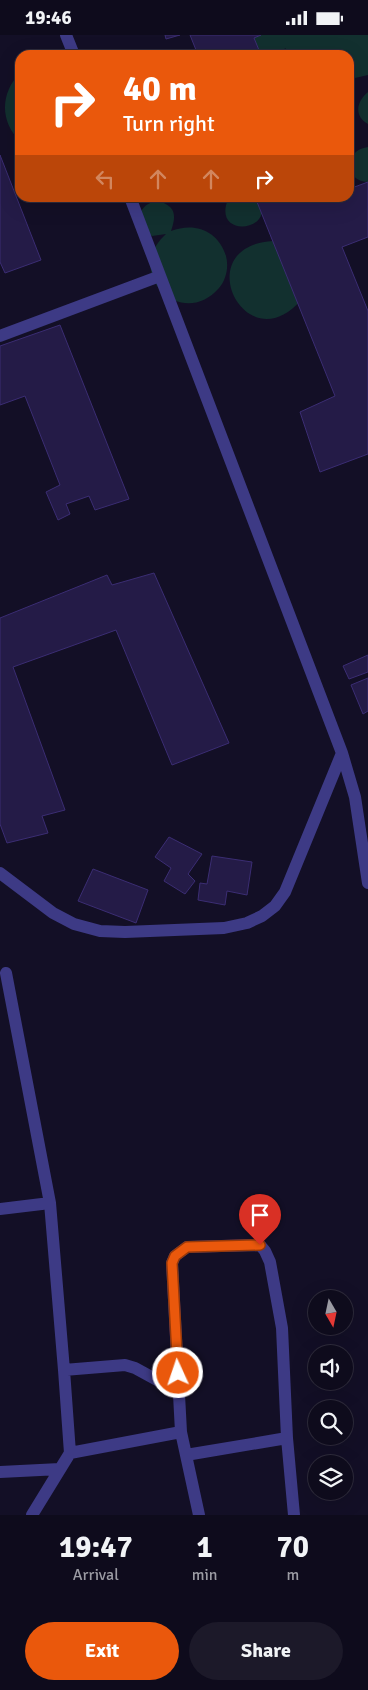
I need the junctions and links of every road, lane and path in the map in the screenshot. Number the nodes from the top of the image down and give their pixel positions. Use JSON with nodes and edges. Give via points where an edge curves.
{"nodes":[{"id":1,"x":66,"y":35,"type":"edge"},
{"id":2,"x":72,"y":50,"type":"edge"},
{"id":3,"x":132,"y":202,"type":"edge"},
{"id":4,"x":160,"y":276,"type":"junction"},
{"id":5,"x":0,"y":337,"type":"edge"},
{"id":6,"x":342,"y":753,"type":"junction"},
{"id":7,"x":356,"y":797,"type":"junction"},
{"id":8,"x":368,"y":809,"type":"edge"},
{"id":9,"x":0,"y":873,"type":"edge"},
{"id":10,"x":368,"y":883,"type":"edge"},
{"id":11,"x":6,"y":973,"type":"dead end"},
{"id":12,"x":50,"y":1203,"type":"junction"},
{"id":13,"x":0,"y":1209,"type":"edge"},
{"id":14,"x":64,"y":1370,"type":"junction"},
{"id":15,"x":179,"y":1392,"type":"junction"},
{"id":16,"x":181,"y":1432,"type":"junction"},
{"id":17,"x":288,"y":1438,"type":"junction"},
{"id":18,"x":70,"y":1453,"type":"junction"},
{"id":19,"x":186,"y":1455,"type":"junction"},
{"id":20,"x":60,"y":1469,"type":"junction"},
{"id":21,"x":0,"y":1472,"type":"edge"},
{"id":22,"x":32,"y":1515,"type":"edge"},
{"id":23,"x":199,"y":1515,"type":"edge"},
{"id":24,"x":294,"y":1515,"type":"edge"}],
"edges":[{"from":1,"to":2,"type":"street"},
{"from":3,"to":4,"type":"street"},
{"from":4,"to":5,"type":"street"},
{"from":4,"to":6,"type":"street"},
{"from":6,"to":7,"type":"street"},
{"from":6,"to":9,"type":"street","via":[[285,892],[275,906],[247,923],[224,928],[100,931],[53,913]]},
{"from":7,"to":8,"type":"street"},
{"from":7,"to":10,"type":"street"},
{"from":11,"to":12,"type":"street"},
{"from":12,"to":13,"type":"street"},
{"from":12,"to":14,"type":"street"},
{"from":14,"to":15,"type":"street","via":[[125,1365]]},
{"from":14,"to":18,"type":"street"},
{"from":15,"to":16,"type":"street"},
{"from":15,"to":17,"type":"street","via":[[172,1263],[175,1256],[187,1247],[260,1245],[270,1262],[282,1328]]},
{"from":16,"to":18,"type":"street"},
{"from":16,"to":19,"type":"street"},
{"from":17,"to":19,"type":"street"},
{"from":17,"to":24,"type":"street"},
{"from":18,"to":20,"type":"street"},
{"from":19,"to":23,"type":"street"},
{"from":20,"to":21,"type":"street"},
{"from":20,"to":22,"type":"street"}]}
